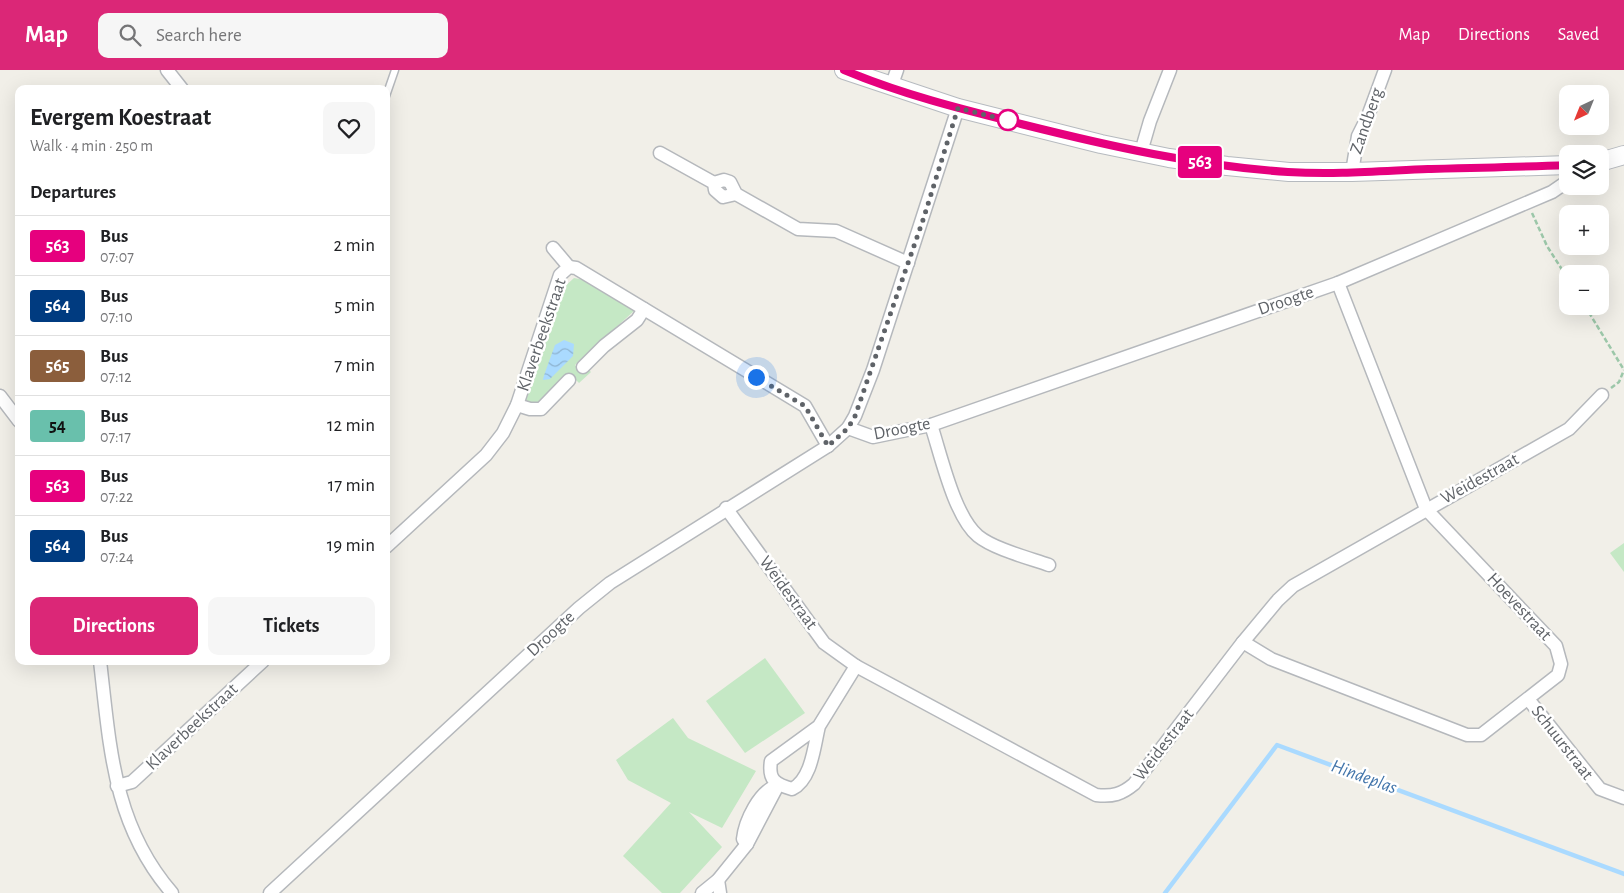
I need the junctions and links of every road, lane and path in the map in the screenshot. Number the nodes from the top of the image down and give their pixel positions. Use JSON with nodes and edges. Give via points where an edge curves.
{"nodes":[{"id":1,"x":168,"y":70,"type":"edge"},
{"id":2,"x":395,"y":70,"type":"edge"},
{"id":3,"x":844,"y":70,"type":"edge"},
{"id":4,"x":897,"y":70,"type":"edge"},
{"id":5,"x":1170,"y":70,"type":"edge"},
{"id":6,"x":1385,"y":70,"type":"edge"},
{"id":7,"x":179,"y":85,"type":"edge"},
{"id":8,"x":390,"y":85,"type":"edge"},
{"id":9,"x":891,"y":87,"type":"junction"},
{"id":10,"x":958,"y":108,"type":"junction"},
{"id":11,"x":1141,"y":152,"type":"junction"},
{"id":12,"x":660,"y":153,"type":"dead end"},
{"id":13,"x":1624,"y":155,"type":"edge"},
{"id":14,"x":1609,"y":159,"type":"edge"},
{"id":15,"x":1559,"y":165,"type":"edge"},
{"id":16,"x":1352,"y":172,"type":"junction"},
{"id":17,"x":1559,"y":187,"type":"edge"},
{"id":18,"x":1527,"y":203,"type":"junction"},
{"id":19,"x":553,"y":248,"type":"dead end"},
{"id":20,"x":908,"y":263,"type":"junction"},
{"id":21,"x":1559,"y":265,"type":"edge"},
{"id":22,"x":569,"y":267,"type":"junction"},
{"id":23,"x":1338,"y":282,"type":"junction"},
{"id":24,"x":644,"y":309,"type":"junction"},
{"id":25,"x":1590,"y":315,"type":"edge"},
{"id":26,"x":583,"y":368,"type":"dead end"},
{"id":27,"x":1624,"y":370,"type":"edge"},
{"id":28,"x":569,"y":380,"type":"dead end"},
{"id":29,"x":1602,"y":395,"type":"joint"},
{"id":30,"x":0,"y":396,"type":"edge"},
{"id":31,"x":518,"y":406,"type":"junction"},
{"id":32,"x":15,"y":416,"type":"edge"},
{"id":33,"x":931,"y":425,"type":"junction"},
{"id":34,"x":848,"y":428,"type":"junction"},
{"id":35,"x":828,"y":446,"type":"junction"},
{"id":36,"x":726,"y":508,"type":"junction"},
{"id":37,"x":1426,"y":509,"type":"junction"},
{"id":38,"x":390,"y":544,"type":"edge"},
{"id":39,"x":1049,"y":565,"type":"dead end"},
{"id":40,"x":1243,"y":642,"type":"junction"},
{"id":41,"x":100,"y":665,"type":"edge"},
{"id":42,"x":259,"y":665,"type":"edge"},
{"id":43,"x":856,"y":666,"type":"junction"},
{"id":44,"x":1528,"y":699,"type":"junction"},
{"id":45,"x":818,"y":726,"type":"junction"},
{"id":46,"x":778,"y":785,"type":"junction"},
{"id":47,"x":117,"y":786,"type":"junction"},
{"id":48,"x":1624,"y":798,"type":"edge"},
{"id":49,"x":718,"y":880,"type":"junction"},
{"id":50,"x":172,"y":893,"type":"edge"},
{"id":51,"x":270,"y":893,"type":"edge"},
{"id":52,"x":702,"y":893,"type":"edge"},
{"id":53,"x":720,"y":893,"type":"edge"}],
"edges":[{"from":1,"to":7,"type":"street"},
{"from":2,"to":8,"type":"lane"},
{"from":3,"to":9,"type":"street"},
{"from":4,"to":9,"type":"street"},
{"from":5,"to":11,"type":"street"},
{"from":6,"to":16,"type":"street","name":"Zandberg","via":[[1358,136]]},
{"from":9,"to":10,"type":"street"},
{"from":10,"to":11,"type":"street"},
{"from":10,"to":20,"type":"street"},
{"from":11,"to":16,"type":"street","via":[[1289,172]]},
{"from":12,"to":20,"type":"street","via":[[714,183],[715,190],[723,196],[736,194],[798,229],[836,231]]},
{"from":13,"to":14,"type":"street"},
{"from":15,"to":16,"type":"street"},
{"from":17,"to":18,"type":"street","name":"Droogte"},
{"from":18,"to":21,"type":"path"},
{"from":18,"to":23,"type":"street","name":"Droogte"},
{"from":19,"to":22,"type":"street","name":"Klaverbeekstraat"},
{"from":20,"to":34,"type":"street","via":[[873,370]]},
{"from":22,"to":24,"type":"street","name":"Klaverbeekstraat","via":[[576,268]]},
{"from":22,"to":31,"type":"street","name":"Klaverbeekstraat","via":[[560,275]]},
{"from":23,"to":33,"type":"street","name":"Droogte"},
{"from":23,"to":37,"type":"street","name":"Hoevestraat"},
{"from":24,"to":26,"type":"street","via":[[637,320]]},
{"from":24,"to":35,"type":"street","name":"Klaverbeekstraat","via":[[805,406]]},
{"from":25,"to":27,"type":"path"},
{"from":27,"to":29,"type":"path","via":[[1619,382]]},
{"from":28,"to":31,"type":"street","name":"Klaverbeekstraat","via":[[541,409]]},
{"from":29,"to":37,"type":"street","name":"Weidestraat","via":[[1569,429]]},
{"from":30,"to":32,"type":"street"},
{"from":31,"to":38,"type":"street","name":"Klaverbeekstraat","via":[[486,455]]},
{"from":33,"to":34,"type":"street","name":"Droogte","via":[[873,437]]},
{"from":33,"to":39,"type":"street","via":[[960,513],[969,526],[979,537]]},
{"from":34,"to":35,"type":"street","name":"Droogte"},
{"from":35,"to":36,"type":"street","name":"Droogte"},
{"from":36,"to":43,"type":"street","name":"Weidestraat","via":[[824,643]]},
{"from":36,"to":51,"type":"street","name":"Droogte","via":[[610,583],[579,608]]},
{"from":37,"to":40,"type":"street","name":"Weidestraat","via":[[1293,586]]},
{"from":37,"to":44,"type":"street","name":"Hoevestraat","via":[[1556,646],[1561,664],[1558,674]]},
{"from":40,"to":43,"type":"street","name":"Weidestraat","via":[[1134,784],[1123,793],[1110,797],[1096,795]]},
{"from":40,"to":44,"type":"street","name":"Hoevestraat","via":[[1271,658],[1467,735],[1480,735]]},
{"from":41,"to":47,"type":"street"},
{"from":42,"to":47,"type":"street","name":"Klaverbeekstraat","via":[[132,782]]},
{"from":43,"to":45,"type":"street"},
{"from":44,"to":48,"type":"street","name":"Schuurstraat","via":[[1600,789]]},
{"from":45,"to":46,"type":"street","via":[[806,776],[800,785],[792,789]]},
{"from":45,"to":46,"type":"street","via":[[771,761],[769,771]]},
{"from":46,"to":49,"type":"street","via":[[770,787],[762,795],[744,828],[743,840],[747,844]]},
{"from":47,"to":50,"type":"street","via":[[141,851]]},
{"from":49,"to":52,"type":"street"},
{"from":49,"to":53,"type":"street"}]}
